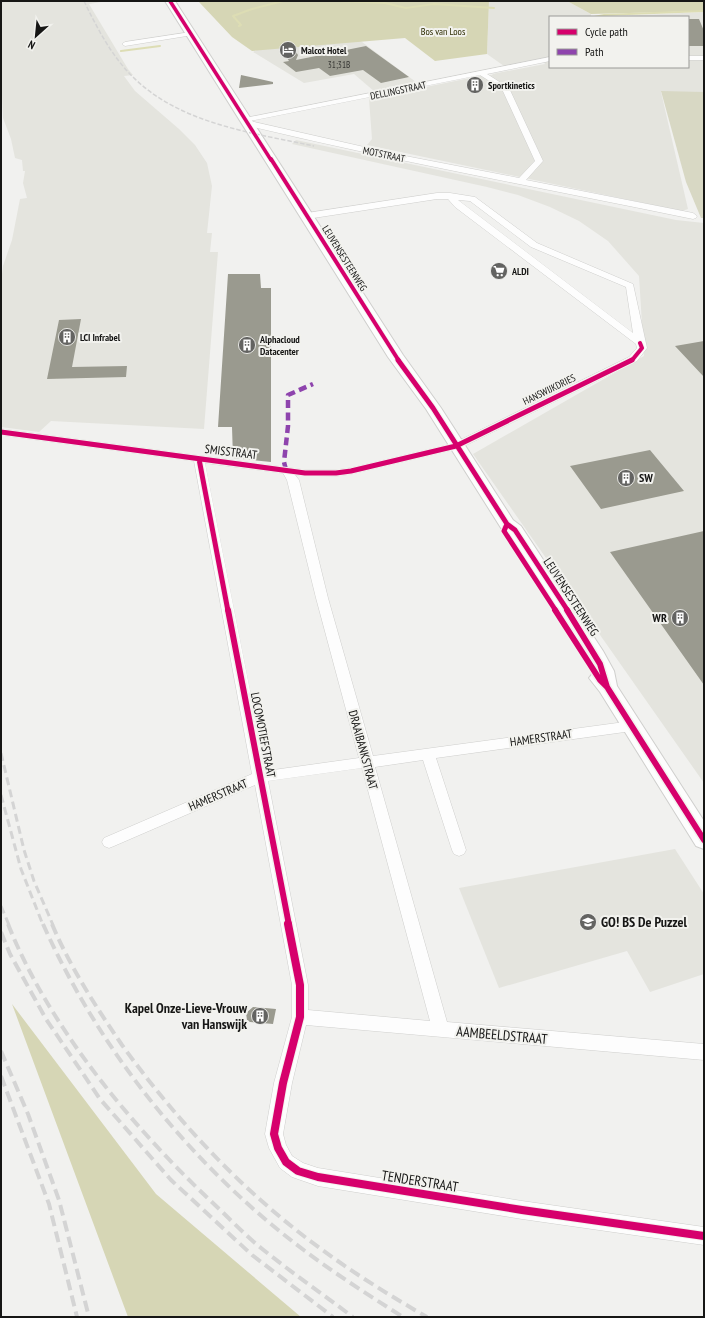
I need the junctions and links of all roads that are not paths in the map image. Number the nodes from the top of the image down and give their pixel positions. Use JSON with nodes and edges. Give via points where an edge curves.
{"nodes":[{"id":1,"x":170,"y":1,"type":"edge"},
{"id":2,"x":191,"y":34,"type":"junction"},
{"id":3,"x":125,"y":44,"type":"dead end"},
{"id":4,"x":689,"y":58,"type":"edge"},
{"id":5,"x":704,"y":58,"type":"edge"},
{"id":6,"x":549,"y":59,"type":"edge"},
{"id":7,"x":481,"y":73,"type":"junction"},
{"id":8,"x":246,"y":121,"type":"junction"},
{"id":9,"x":520,"y":182,"type":"junction"},
{"id":10,"x":450,"y":196,"type":"junction"},
{"id":11,"x":307,"y":216,"type":"junction"},
{"id":12,"x":693,"y":216,"type":"dead end"},
{"id":13,"x":640,"y":343,"type":"junction"},
{"id":14,"x":1,"y":432,"type":"edge"},
{"id":15,"x":456,"y":446,"type":"junction"},
{"id":16,"x":199,"y":459,"type":"junction"},
{"id":17,"x":286,"y":470,"type":"junction"},
{"id":18,"x":632,"y":726,"type":"junction"},
{"id":19,"x":428,"y":754,"type":"junction"},
{"id":20,"x":366,"y":763,"type":"junction"},
{"id":21,"x":260,"y":777,"type":"junction"},
{"id":22,"x":704,"y":840,"type":"edge"},
{"id":23,"x":109,"y":842,"type":"dead end"},
{"id":24,"x":459,"y":850,"type":"dead end"},
{"id":25,"x":300,"y":1017,"type":"junction"},
{"id":26,"x":441,"y":1030,"type":"junction"},
{"id":27,"x":704,"y":1052,"type":"edge"},
{"id":28,"x":704,"y":1236,"type":"edge"}],
"edges":[{"from":1,"to":2,"type":"main road","name":"LEUVENSESTEENWEG"},
{"from":2,"to":3,"type":"street"},
{"from":2,"to":8,"type":"main road","name":"LEUVENSESTEENWEG"},
{"from":4,"to":5,"type":"street"},
{"from":6,"to":7,"type":"street","name":"DELLINGSTRAAT"},
{"from":7,"to":8,"type":"street","name":"DELLINGSTRAAT"},
{"from":7,"to":9,"type":"street","via":[[505,88],[539,161]]},
{"from":8,"to":9,"type":"street","name":"MOTSTRAAT"},
{"from":8,"to":11,"type":"main road","name":"LEUVENSESTEENWEG"},
{"from":9,"to":12,"type":"street","name":"MOTSTRAAT"},
{"from":10,"to":11,"type":"street"},
{"from":10,"to":13,"type":"street","via":[[458,205]]},
{"from":10,"to":13,"type":"street","via":[[472,199],[534,245],[630,286]]},
{"from":11,"to":15,"type":"main road","name":"LEUVENSESTEENWEG","via":[[365,310],[433,408]]},
{"from":13,"to":15,"type":"street","name":"HANSWIJKDRIES","via":[[642,348],[633,359]]},
{"from":14,"to":16,"type":"street","name":"SMISSTRAAT"},
{"from":15,"to":17,"type":"street","name":"SMISSTRAAT","via":[[336,473]]},
{"from":15,"to":18,"type":"main road","name":"LEUVENSESTEENWEG","via":[[507,524],[504,531]]},
{"from":16,"to":17,"type":"street","name":"SMISSTRAAT"},
{"from":16,"to":21,"type":"street","name":"LOCOMOTIEFSTRAAT"},
{"from":17,"to":20,"type":"street","name":"DRAAIBANKSTRAAT","via":[[293,480]]},
{"from":18,"to":19,"type":"street","name":"HAMERSTRAAT"},
{"from":18,"to":22,"type":"main road","name":"LEUVENSESTEENWEG"},
{"from":19,"to":20,"type":"street","name":"HAMERSTRAAT"},
{"from":19,"to":24,"type":"street"},
{"from":20,"to":21,"type":"street","name":"HAMERSTRAAT"},
{"from":20,"to":26,"type":"street","name":"DRAAIBANKSTRAAT"},
{"from":21,"to":23,"type":"street","name":"HAMERSTRAAT"},
{"from":21,"to":25,"type":"street","name":"LOCOMOTIEFSTRAAT","via":[[300,985]]},
{"from":25,"to":26,"type":"street","name":"AAMBEELDSTRAAT"},
{"from":25,"to":28,"type":"street","name":"TENDERSTRAAT","via":[[283,1083],[274,1134],[286,1162],[298,1171],[318,1177],[514,1209]]},
{"from":26,"to":27,"type":"street","name":"AAMBEELDSTRAAT"}]}
